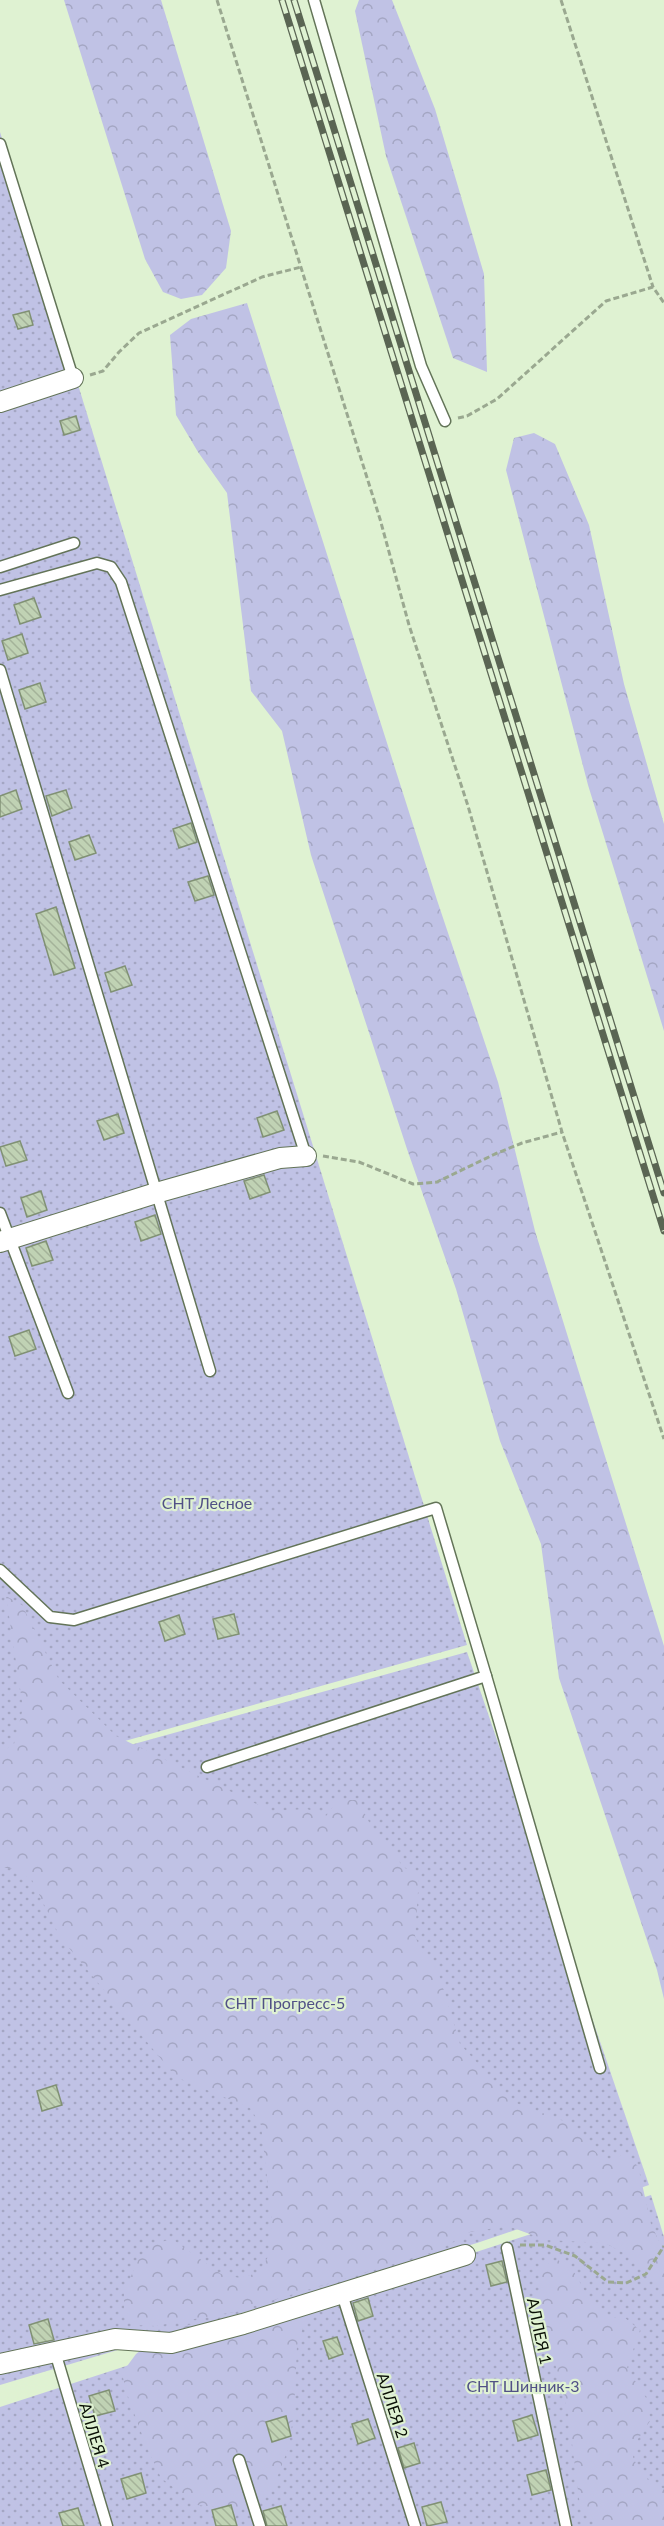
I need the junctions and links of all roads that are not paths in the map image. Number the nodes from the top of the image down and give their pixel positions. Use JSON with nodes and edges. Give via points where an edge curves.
{"nodes":[{"id":1,"x":314,"y":0,"type":"edge"},
{"id":2,"x":0,"y":144,"type":"edge"},
{"id":3,"x":73,"y":378,"type":"joint"},
{"id":4,"x":0,"y":402,"type":"edge"},
{"id":5,"x":445,"y":421,"type":"road end"},
{"id":6,"x":74,"y":543,"type":"dead end"},
{"id":7,"x":0,"y":567,"type":"edge"},
{"id":8,"x":0,"y":590,"type":"edge"},
{"id":9,"x":0,"y":670,"type":"edge"},
{"id":10,"x":306,"y":1156,"type":"joint"},
{"id":11,"x":156,"y":1193,"type":"junction"},
{"id":12,"x":0,"y":1213,"type":"edge"},
{"id":13,"x":4,"y":1240,"type":"edge"},
{"id":14,"x":210,"y":1371,"type":"dead end"},
{"id":15,"x":68,"y":1393,"type":"dead end"},
{"id":16,"x":0,"y":1570,"type":"edge"},
{"id":17,"x":486,"y":1676,"type":"junction"},
{"id":18,"x":207,"y":1767,"type":"dead end"},
{"id":19,"x":600,"y":2068,"type":"dead end"},
{"id":20,"x":507,"y":2248,"type":"road end"},
{"id":21,"x":465,"y":2255,"type":"dead end"},
{"id":22,"x":342,"y":2294,"type":"junction"},
{"id":23,"x":55,"y":2352,"type":"junction"},
{"id":24,"x":0,"y":2364,"type":"edge"},
{"id":25,"x":239,"y":2460,"type":"dead end"},
{"id":26,"x":108,"y":2526,"type":"edge"},
{"id":27,"x":260,"y":2526,"type":"edge"},
{"id":28,"x":415,"y":2526,"type":"edge"},
{"id":29,"x":566,"y":2526,"type":"edge"}],
"edges":[{"from":1,"to":5,"type":"lane","via":[[421,366]]},
{"from":2,"to":3,"type":"lane"},
{"from":3,"to":4,"type":"street"},
{"from":6,"to":7,"type":"lane"},
{"from":8,"to":10,"type":"lane","via":[[97,563],[111,567],[121,582]]},
{"from":9,"to":11,"type":"lane"},
{"from":10,"to":11,"type":"street","via":[[280,1158]]},
{"from":11,"to":13,"type":"street"},
{"from":11,"to":14,"type":"lane"},
{"from":12,"to":13,"type":"lane"},
{"from":13,"to":15,"type":"lane"},
{"from":16,"to":17,"type":"lane","via":[[50,1617],[74,1620],[436,1508]]},
{"from":17,"to":18,"type":"lane"},
{"from":17,"to":19,"type":"lane"},
{"from":20,"to":29,"type":"lane","name":"АЛЛЕЯ 1"},
{"from":21,"to":22,"type":"street"},
{"from":22,"to":23,"type":"street","via":[[171,2343],[114,2339]]},
{"from":22,"to":28,"type":"lane","name":"АЛЛЕЯ 2"},
{"from":23,"to":24,"type":"street"},
{"from":23,"to":26,"type":"lane","name":"АЛЛЕЯ 4"},
{"from":25,"to":27,"type":"lane"}]}
